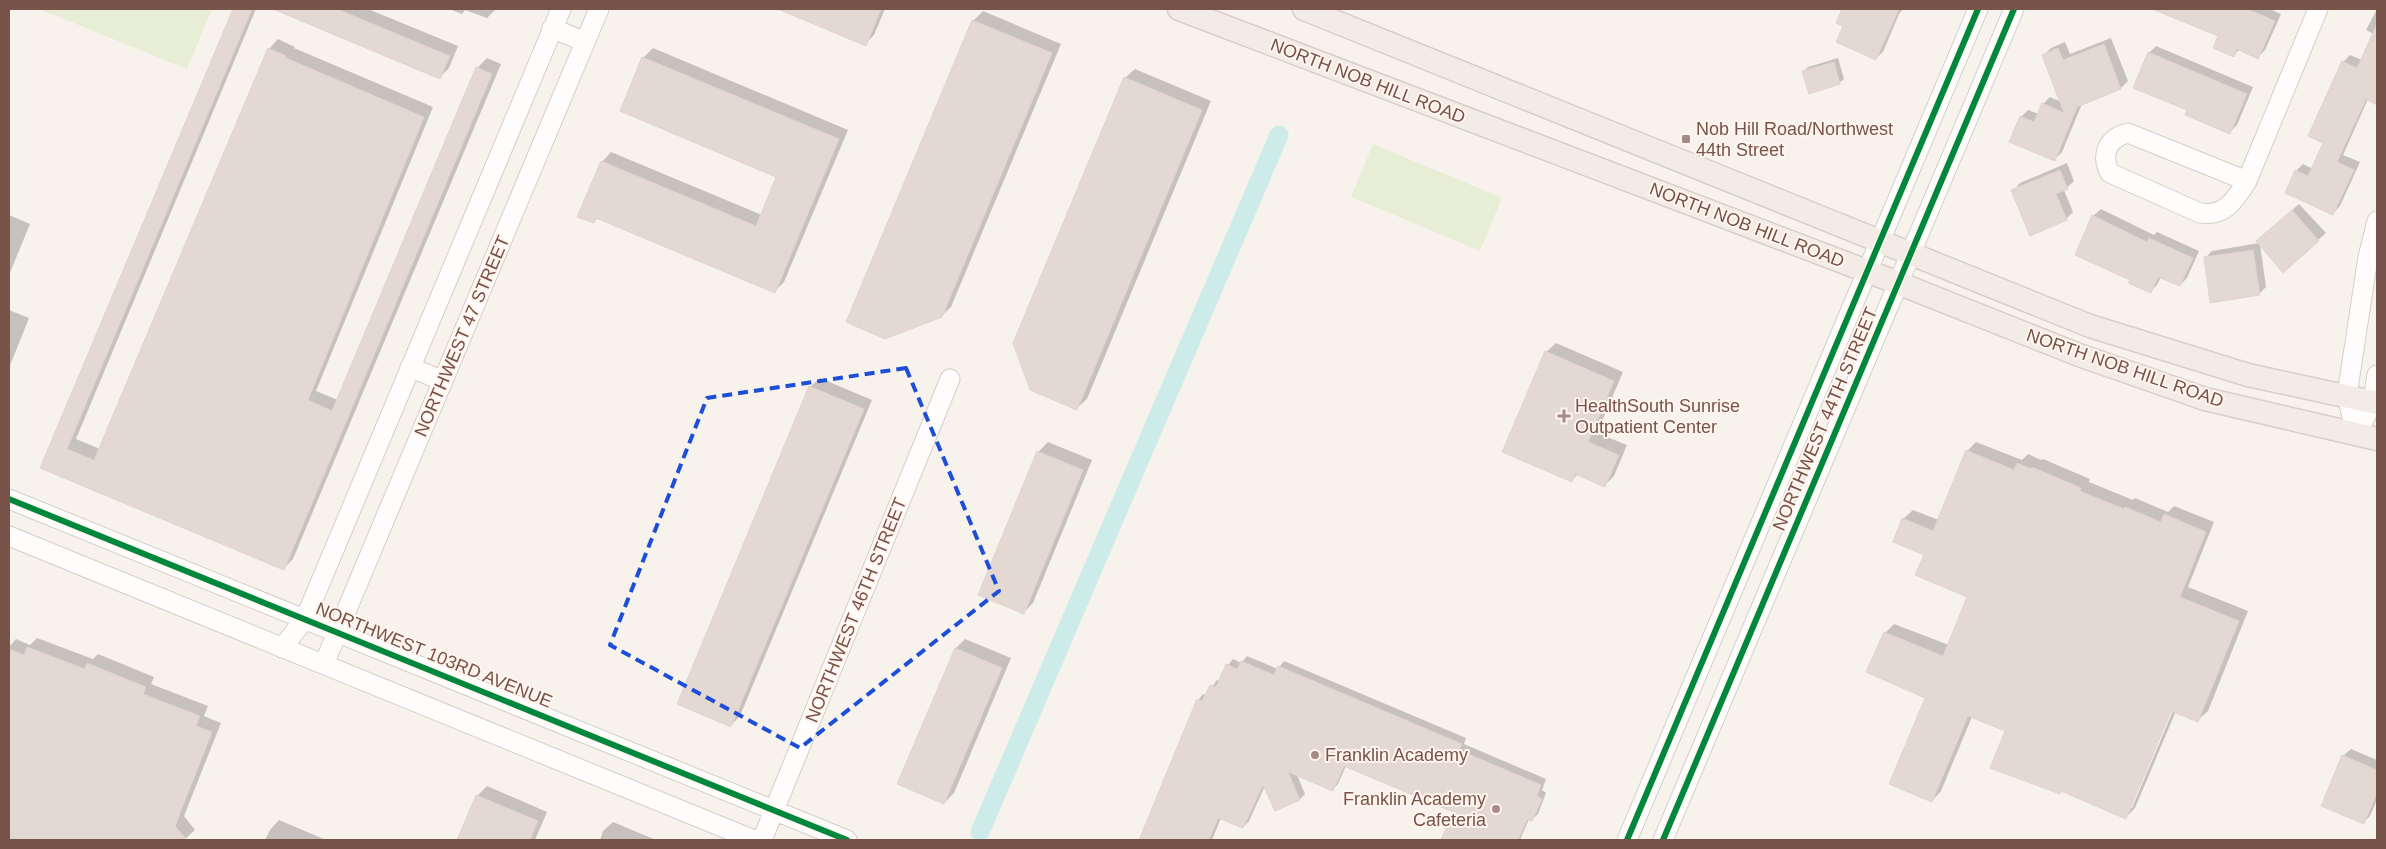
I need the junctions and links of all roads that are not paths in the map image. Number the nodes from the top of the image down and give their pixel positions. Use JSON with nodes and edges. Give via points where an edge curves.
{"nodes":[{"id":1,"x":561,"y":9,"type":"edge"},
{"id":2,"x":599,"y":9,"type":"edge"},
{"id":3,"x":1180,"y":9,"type":"edge"},
{"id":4,"x":1304,"y":9,"type":"edge"},
{"id":5,"x":1978,"y":9,"type":"edge"},
{"id":6,"x":2014,"y":9,"type":"edge"},
{"id":7,"x":2318,"y":9,"type":"edge"},
{"id":8,"x":552,"y":28,"type":"junction"},
{"id":9,"x":584,"y":42,"type":"junction"},
{"id":10,"x":2247,"y":181,"type":"junction"},
{"id":11,"x":2377,"y":222,"type":"edge"},
{"id":12,"x":1880,"y":242,"type":"junction"},
{"id":13,"x":1911,"y":254,"type":"junction"},
{"id":14,"x":1867,"y":272,"type":"junction"},
{"id":15,"x":1898,"y":283,"type":"junction"},
{"id":16,"x":410,"y":367,"type":"junction"},
{"id":17,"x":2377,"y":375,"type":"edge"},
{"id":18,"x":950,"y":379,"type":"dead end"},
{"id":19,"x":443,"y":381,"type":"junction"},
{"id":20,"x":2347,"y":395,"type":"junction"},
{"id":21,"x":2375,"y":402,"type":"edge"},
{"id":22,"x":2367,"y":437,"type":"edge"},
{"id":23,"x":9,"y":498,"type":"edge"},
{"id":24,"x":9,"y":536,"type":"edge"},
{"id":25,"x":305,"y":619,"type":"junction"},
{"id":26,"x":338,"y":633,"type":"junction"},
{"id":27,"x":282,"y":648,"type":"junction"},
{"id":28,"x":324,"y":664,"type":"junction"},
{"id":29,"x":774,"y":810,"type":"junction"},
{"id":30,"x":754,"y":840,"type":"edge"},
{"id":31,"x":762,"y":840,"type":"edge"},
{"id":32,"x":847,"y":840,"type":"edge"},
{"id":33,"x":1627,"y":840,"type":"edge"},
{"id":34,"x":1663,"y":840,"type":"edge"}],
"edges":[{"from":1,"to":8,"type":"street","name":"NORTHWEST 47 STREET"},
{"from":2,"to":9,"type":"street","name":"NORTHWEST 47 STREET"},
{"from":3,"to":14,"type":"main road","name":"NORTH NOB HILL ROAD"},
{"from":4,"to":12,"type":"main road","name":"NORTH NOB HILL ROAD"},
{"from":5,"to":12,"type":"street","name":"NORTHWEST 44TH STREET"},
{"from":6,"to":13,"type":"street","name":"NORTHWEST 44TH STREET"},
{"from":7,"to":10,"type":"street"},
{"from":8,"to":9,"type":"street"},
{"from":8,"to":16,"type":"street","name":"NORTHWEST 47 STREET"},
{"from":9,"to":19,"type":"street","name":"NORTHWEST 47 STREET"},
{"from":10,"to":10,"type":"street","via":[[2128,133],[2114,138],[2107,146],[2105,159],[2110,173],[2200,213],[2219,212],[2231,205]]},
{"from":11,"to":20,"type":"street","via":[[2368,257]]},
{"from":12,"to":13,"type":"main road","name":"NORTH NOB HILL ROAD"},
{"from":12,"to":14,"type":"street","name":"NORTHWEST 44TH STREET"},
{"from":13,"to":15,"type":"street","name":"NORTHWEST 44TH STREET"},
{"from":13,"to":20,"type":"main road","name":"NORTH NOB HILL ROAD","via":[[2090,326],[2248,375]]},
{"from":14,"to":15,"type":"main road","name":"NORTH NOB HILL ROAD"},
{"from":14,"to":33,"type":"street","name":"NORTHWEST 44TH STREET"},
{"from":15,"to":22,"type":"main road","name":"NORTH NOB HILL ROAD","via":[[2079,356],[2205,399]]},
{"from":15,"to":34,"type":"street","name":"NORTHWEST 44TH STREET"},
{"from":16,"to":19,"type":"street"},
{"from":16,"to":25,"type":"street","name":"NORTHWEST 47 STREET"},
{"from":17,"to":21,"type":"street"},
{"from":18,"to":29,"type":"street","name":"NORTHWEST 46TH STREET"},
{"from":19,"to":26,"type":"street","name":"NORTHWEST 47 STREET"},
{"from":20,"to":21,"type":"main road","name":"NORTH NOB HILL ROAD"},
{"from":20,"to":22,"type":"street"},
{"from":21,"to":22,"type":"street"},
{"from":23,"to":25,"type":"street","name":"NORTHWEST 103RD AVENUE"},
{"from":24,"to":27,"type":"street"},
{"from":25,"to":26,"type":"street","name":"NORTHWEST 103RD AVENUE"},
{"from":25,"to":27,"type":"street","name":"NORTHWEST 47 STREET"},
{"from":26,"to":28,"type":"street","name":"NORTHWEST 47 STREET"},
{"from":26,"to":29,"type":"street","name":"NORTHWEST 103RD AVENUE"},
{"from":27,"to":28,"type":"street"},
{"from":28,"to":30,"type":"street"},
{"from":29,"to":31,"type":"street","name":"NORTHWEST 46TH STREET"},
{"from":29,"to":32,"type":"street","name":"NORTHWEST 103RD AVENUE"}]}
